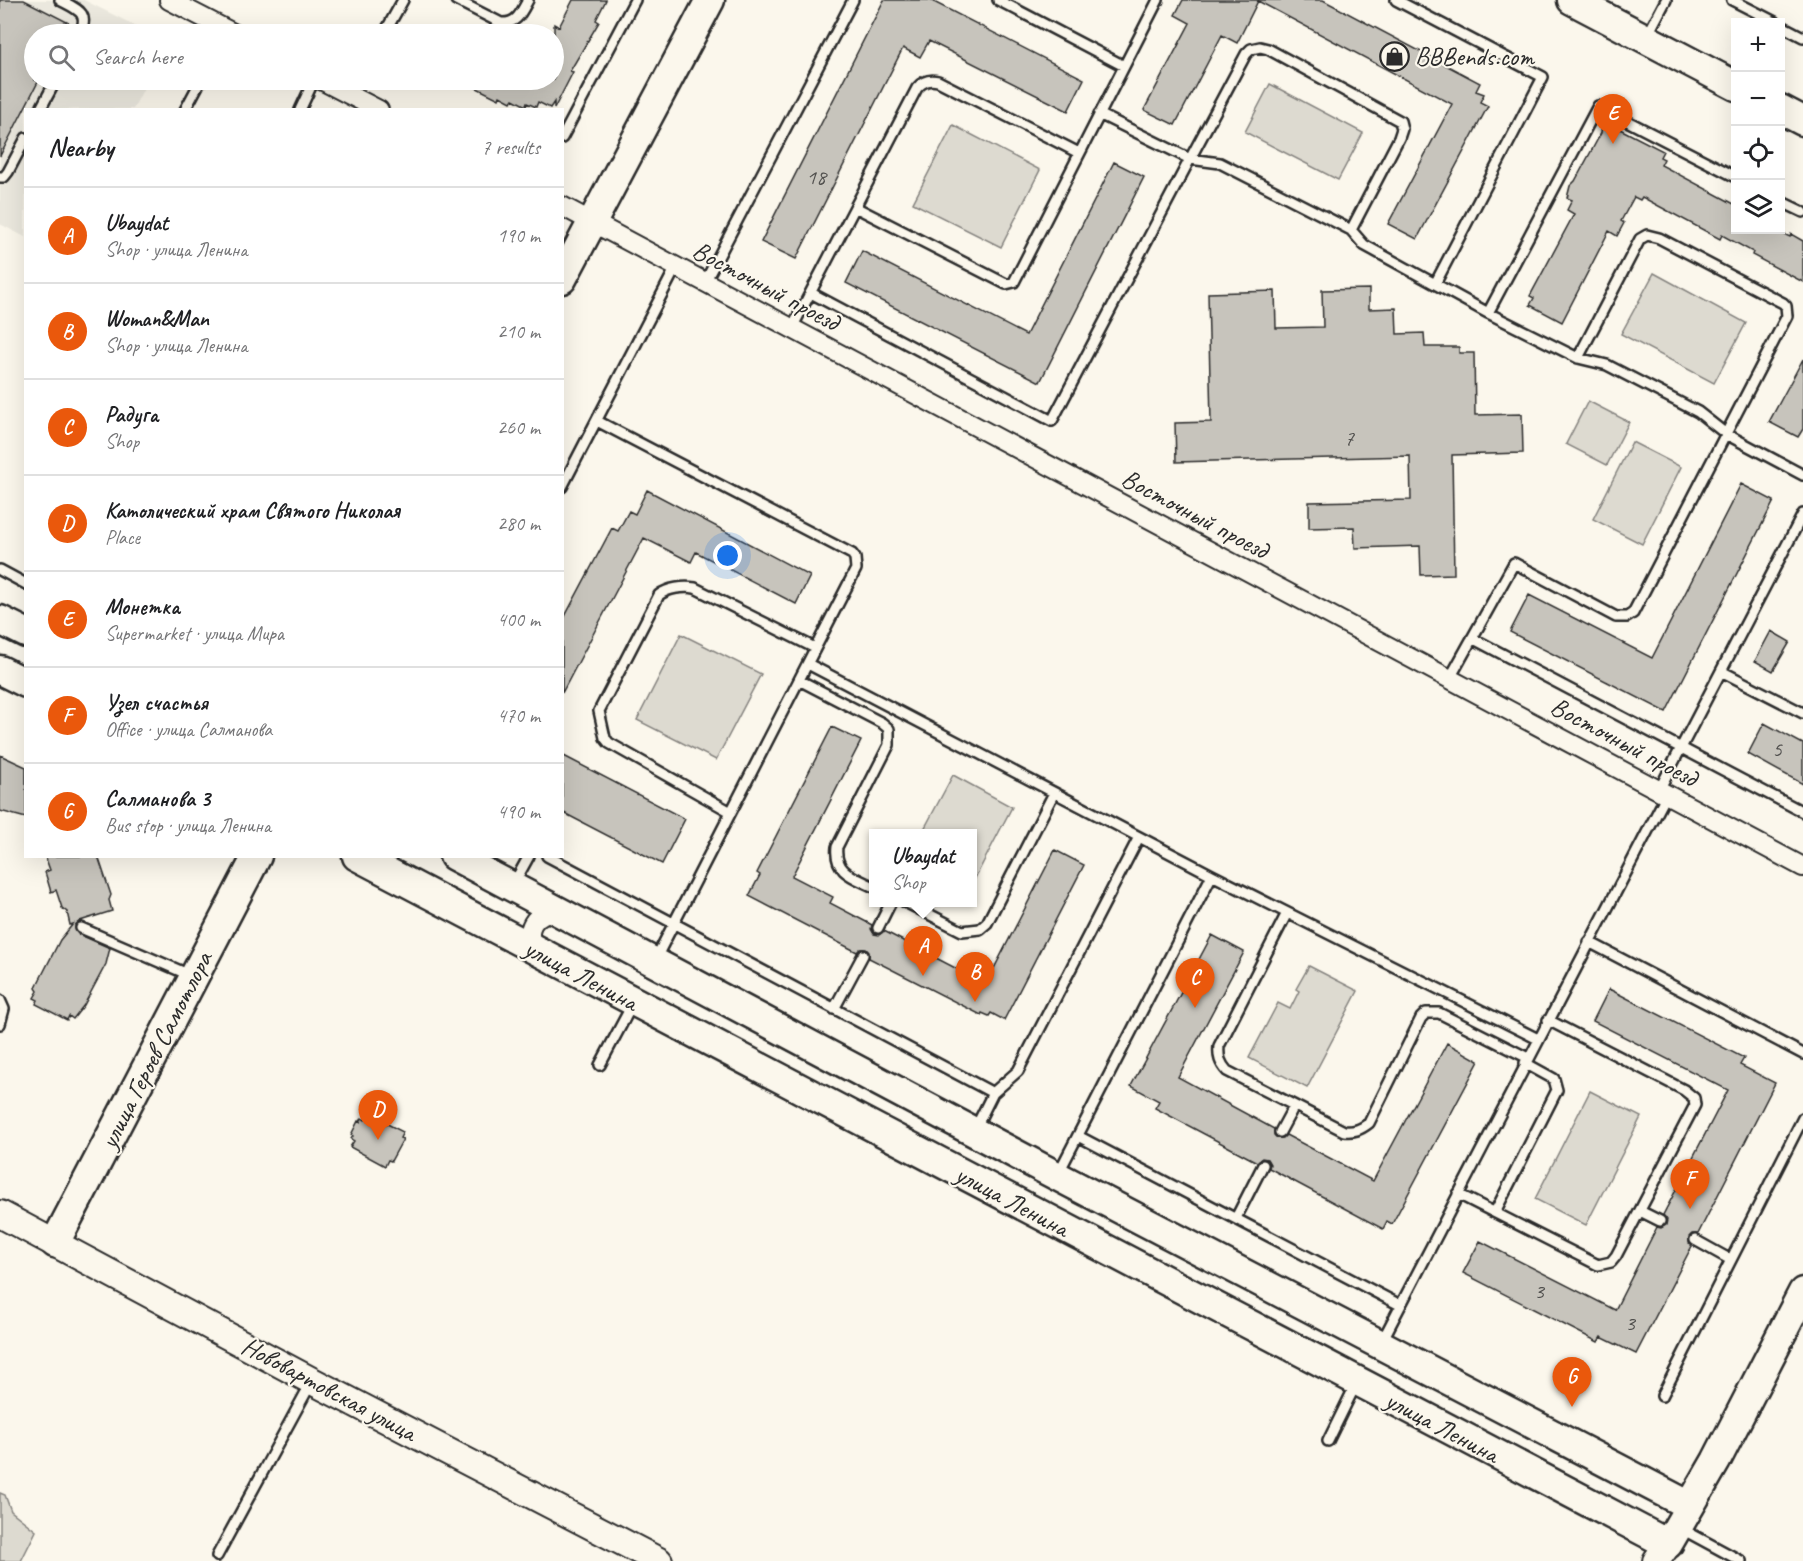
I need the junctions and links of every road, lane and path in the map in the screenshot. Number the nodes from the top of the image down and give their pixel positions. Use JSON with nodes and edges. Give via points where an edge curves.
{"nodes":[{"id":1,"x":61,"y":0,"type":"edge"},
{"id":2,"x":169,"y":0,"type":"edge"},
{"id":3,"x":403,"y":0,"type":"edge"},
{"id":4,"x":456,"y":0,"type":"edge"},
{"id":5,"x":528,"y":0,"type":"edge"},
{"id":6,"x":634,"y":0,"type":"edge"},
{"id":7,"x":710,"y":0,"type":"edge"},
{"id":8,"x":853,"y":0,"type":"edge"},
{"id":9,"x":998,"y":0,"type":"edge"},
{"id":10,"x":1158,"y":0,"type":"edge"},
{"id":11,"x":1396,"y":0,"type":"edge"},
{"id":12,"x":1572,"y":0,"type":"edge"},
{"id":13,"x":1666,"y":0,"type":"edge"},
{"id":14,"x":1732,"y":0,"type":"edge"},
{"id":15,"x":1767,"y":18,"type":"edge"},
{"id":16,"x":84,"y":24,"type":"edge"},
{"id":17,"x":213,"y":24,"type":"edge"},
{"id":18,"x":390,"y":24,"type":"edge"},
{"id":19,"x":1785,"y":28,"type":"edge"},
{"id":20,"x":1803,"y":37,"type":"edge"},
{"id":21,"x":1646,"y":38,"type":"junction"},
{"id":22,"x":1124,"y":66,"type":"junction"},
{"id":23,"x":1731,"y":83,"type":"edge"},
{"id":24,"x":51,"y":90,"type":"edge"},
{"id":25,"x":196,"y":90,"type":"edge"},
{"id":26,"x":309,"y":90,"type":"edge"},
{"id":27,"x":358,"y":90,"type":"edge"},
{"id":28,"x":41,"y":108,"type":"edge"},
{"id":29,"x":188,"y":108,"type":"edge"},
{"id":30,"x":301,"y":108,"type":"edge"},
{"id":31,"x":377,"y":108,"type":"edge"},
{"id":32,"x":1785,"y":112,"type":"edge"},
{"id":33,"x":1099,"y":114,"type":"junction"},
{"id":34,"x":1803,"y":121,"type":"edge"},
{"id":35,"x":564,"y":134,"type":"edge"},
{"id":36,"x":24,"y":142,"type":"edge"},
{"id":37,"x":1079,"y":153,"type":"junction"},
{"id":38,"x":1190,"y":159,"type":"junction"},
{"id":39,"x":1731,"y":174,"type":"edge"},
{"id":40,"x":0,"y":177,"type":"edge"},
{"id":41,"x":1785,"y":203,"type":"edge"},
{"id":42,"x":564,"y":207,"type":"edge"},
{"id":43,"x":855,"y":207,"type":"junction"},
{"id":44,"x":1803,"y":212,"type":"edge"},
{"id":45,"x":592,"y":222,"type":"junction"},
{"id":46,"x":1351,"y":230,"type":"junction"},
{"id":47,"x":676,"y":267,"type":"junction"},
{"id":48,"x":564,"y":275,"type":"edge"},
{"id":49,"x":705,"y":282,"type":"junction"},
{"id":50,"x":1435,"y":284,"type":"junction"},
{"id":51,"x":811,"y":293,"type":"junction"},
{"id":52,"x":1488,"y":313,"type":"junction"},
{"id":53,"x":792,"y":328,"type":"junction"},
{"id":54,"x":1578,"y":357,"type":"junction"},
{"id":55,"x":597,"y":421,"type":"junction"},
{"id":56,"x":1726,"y":434,"type":"junction"},
{"id":57,"x":1803,"y":475,"type":"edge"},
{"id":58,"x":564,"y":483,"type":"edge"},
{"id":59,"x":1802,"y":517,"type":"edge"},
{"id":60,"x":0,"y":570,"type":"edge"},
{"id":61,"x":24,"y":583,"type":"edge"},
{"id":62,"x":0,"y":620,"type":"edge"},
{"id":63,"x":24,"y":632,"type":"edge"},
{"id":64,"x":1472,"y":638,"type":"junction"},
{"id":65,"x":815,"y":648,"type":"junction"},
{"id":66,"x":808,"y":664,"type":"junction"},
{"id":67,"x":1721,"y":671,"type":"junction"},
{"id":68,"x":1450,"y":678,"type":"junction"},
{"id":69,"x":799,"y":680,"type":"junction"},
{"id":70,"x":1803,"y":713,"type":"edge"},
{"id":71,"x":1681,"y":748,"type":"junction"},
{"id":72,"x":1663,"y":792,"type":"junction"},
{"id":73,"x":1054,"y":793,"type":"junction"},
{"id":74,"x":731,"y":812,"type":"junction"},
{"id":75,"x":1803,"y":813,"type":"edge"},
{"id":76,"x":1139,"y":837,"type":"junction"},
{"id":77,"x":256,"y":858,"type":"edge"},
{"id":78,"x":361,"y":858,"type":"edge"},
{"id":79,"x":458,"y":858,"type":"edge"},
{"id":80,"x":528,"y":858,"type":"edge"},
{"id":81,"x":552,"y":858,"type":"edge"},
{"id":82,"x":1803,"y":867,"type":"edge"},
{"id":83,"x":1212,"y":875,"type":"junction"},
{"id":84,"x":869,"y":885,"type":"edge"},
{"id":85,"x":512,"y":887,"type":"junction"},
{"id":86,"x":889,"y":907,"type":"edge"},
{"id":87,"x":913,"y":907,"type":"edge"},
{"id":88,"x":558,"y":911,"type":"junction"},
{"id":89,"x":1287,"y":913,"type":"junction"},
{"id":90,"x":673,"y":923,"type":"junction"},
{"id":91,"x":81,"y":928,"type":"dead end"},
{"id":92,"x":878,"y":928,"type":"dead end"},
{"id":93,"x":1589,"y":942,"type":"junction"},
{"id":94,"x":536,"y":951,"type":"junction"},
{"id":95,"x":863,"y":955,"type":"dead end"},
{"id":96,"x":654,"y":961,"type":"junction"},
{"id":97,"x":194,"y":977,"type":"junction"},
{"id":98,"x":0,"y":1000,"type":"edge"},
{"id":99,"x":633,"y":1002,"type":"junction"},
{"id":100,"x":834,"y":1008,"type":"junction"},
{"id":101,"x":1548,"y":1020,"type":"junction"},
{"id":102,"x":0,"y":1023,"type":"edge"},
{"id":103,"x":1538,"y":1039,"type":"junction"},
{"id":104,"x":1803,"y":1054,"type":"edge"},
{"id":105,"x":1527,"y":1060,"type":"junction"},
{"id":106,"x":600,"y":1065,"type":"dead end"},
{"id":107,"x":993,"y":1093,"type":"junction"},
{"id":108,"x":1294,"y":1106,"type":"junction"},
{"id":109,"x":1803,"y":1118,"type":"edge"},
{"id":110,"x":974,"y":1130,"type":"junction"},
{"id":111,"x":1280,"y":1132,"type":"dead end"},
{"id":112,"x":1077,"y":1137,"type":"junction"},
{"id":113,"x":1263,"y":1165,"type":"dead end"},
{"id":114,"x":1057,"y":1176,"type":"junction"},
{"id":115,"x":1458,"y":1194,"type":"junction"},
{"id":116,"x":1640,"y":1210,"type":"junction"},
{"id":117,"x":1495,"y":1212,"type":"junction"},
{"id":118,"x":0,"y":1214,"type":"edge"},
{"id":119,"x":1236,"y":1218,"type":"junction"},
{"id":120,"x":1660,"y":1221,"type":"dead end"},
{"id":121,"x":1695,"y":1240,"type":"dead end"},
{"id":122,"x":55,"y":1243,"type":"junction"},
{"id":123,"x":1731,"y":1260,"type":"junction"},
{"id":124,"x":1803,"y":1292,"type":"edge"},
{"id":125,"x":1400,"y":1305,"type":"junction"},
{"id":126,"x":1380,"y":1345,"type":"junction"},
{"id":127,"x":1412,"y":1361,"type":"junction"},
{"id":128,"x":312,"y":1381,"type":"junction"},
{"id":129,"x":1357,"y":1382,"type":"junction"},
{"id":130,"x":1662,"y":1396,"type":"dead end"},
{"id":131,"x":1387,"y":1398,"type":"junction"},
{"id":132,"x":1328,"y":1441,"type":"dead end"},
{"id":133,"x":1673,"y":1534,"type":"edge"},
{"id":134,"x":217,"y":1556,"type":"dead end"},
{"id":135,"x":659,"y":1561,"type":"edge"},
{"id":136,"x":1741,"y":1561,"type":"edge"}],
"edges":[{"from":1,"to":16,"type":"lane","via":[[79,10]]},
{"from":2,"to":17,"type":"street"},
{"from":3,"to":18,"type":"lane"},
{"from":4,"to":5,"type":"lane","via":[[508,24],[519,17]]},
{"from":6,"to":35,"type":"lane"},
{"from":7,"to":45,"type":"main road"},
{"from":8,"to":49,"type":"lane"},
{"from":9,"to":22,"type":"lane"},
{"from":10,"to":22,"type":"lane"},
{"from":11,"to":50,"type":"lane","via":[[1543,77]]},
{"from":12,"to":21,"type":"main road"},
{"from":13,"to":21,"type":"lane"},
{"from":14,"to":15,"type":"lane"},
{"from":19,"to":20,"type":"lane"},
{"from":21,"to":23,"type":"main road"},
{"from":22,"to":33,"type":"lane"},
{"from":24,"to":28,"type":"lane"},
{"from":25,"to":29,"type":"lane"},
{"from":26,"to":30,"type":"lane"},
{"from":27,"to":31,"type":"street"},
{"from":32,"to":34,"type":"main road"},
{"from":33,"to":37,"type":"lane"},
{"from":33,"to":38,"type":"lane"},
{"from":36,"to":40,"type":"lane","via":[[8,172]]},
{"from":37,"to":43,"type":"lane","via":[[931,80],[922,82]]},
{"from":37,"to":43,"type":"lane","via":[[1018,276],[1006,284]]},
{"from":38,"to":46,"type":"lane","via":[[1220,163]]},
{"from":38,"to":46,"type":"lane","via":[[1246,54],[1251,49],[1268,49],[1400,121],[1399,138]]},
{"from":38,"to":51,"type":"lane","via":[[1052,421]]},
{"from":39,"to":52,"type":"lane","via":[[1598,106]]},
{"from":41,"to":44,"type":"lane"},
{"from":42,"to":45,"type":"street","name":"Восточный проезд"},
{"from":43,"to":51,"type":"lane"},
{"from":45,"to":47,"type":"street","name":"Восточный проезд"},
{"from":45,"to":48,"type":"main road"},
{"from":46,"to":50,"type":"lane","via":[[1364,245]]},
{"from":47,"to":49,"type":"street","name":"Восточный проезд"},
{"from":47,"to":55,"type":"lane"},
{"from":49,"to":53,"type":"street","name":"Восточный проезд"},
{"from":50,"to":52,"type":"lane"},
{"from":51,"to":53,"type":"lane"},
{"from":52,"to":54,"type":"lane"},
{"from":53,"to":68,"type":"street","name":"Восточный проезд"},
{"from":54,"to":56,"type":"lane","via":[[1607,365],[1698,412]]},
{"from":54,"to":56,"type":"lane","via":[[1640,238],[1653,235],[1680,249],[1783,303],[1787,311]]},
{"from":55,"to":58,"type":"lane"},
{"from":55,"to":65,"type":"lane","via":[[855,558],[856,569]]},
{"from":56,"to":57,"type":"lane"},
{"from":56,"to":64,"type":"lane","via":[[1633,613],[1616,617],[1514,562]]},
{"from":59,"to":67,"type":"lane"},
{"from":60,"to":61,"type":"lane"},
{"from":62,"to":63,"type":"main road"},
{"from":64,"to":68,"type":"lane"},
{"from":64,"to":71,"type":"lane"},
{"from":65,"to":66,"type":"lane"},
{"from":65,"to":74,"type":"lane","via":[[695,588],[664,592],[599,711],[609,743]]},
{"from":66,"to":69,"type":"lane"},
{"from":66,"to":73,"type":"lane"},
{"from":67,"to":70,"type":"lane"},
{"from":67,"to":71,"type":"lane"},
{"from":68,"to":72,"type":"street","name":"Восточный проезд"},
{"from":69,"to":74,"type":"lane"},
{"from":69,"to":84,"type":"lane","via":[[889,729],[889,745],[837,847],[839,866]]},
{"from":71,"to":72,"type":"lane"},
{"from":71,"to":75,"type":"lane"},
{"from":72,"to":82,"type":"street","name":"Восточный проезд"},
{"from":72,"to":93,"type":"lane"},
{"from":73,"to":76,"type":"lane"},
{"from":73,"to":87,"type":"lane","via":[[980,930],[962,931]]},
{"from":74,"to":90,"type":"lane"},
{"from":76,"to":83,"type":"lane"},
{"from":76,"to":107,"type":"lane","via":[[1018,1071]]},
{"from":77,"to":97,"type":"main road","name":"улица Героев Самотлора"},
{"from":78,"to":94,"type":"main road","name":"улица Ленина"},
{"from":79,"to":85,"type":"main road","name":"улица Ленина"},
{"from":80,"to":85,"type":"lane"},
{"from":81,"to":90,"type":"lane"},
{"from":83,"to":89,"type":"lane"},
{"from":83,"to":112,"type":"lane"},
{"from":85,"to":88,"type":"main road","name":"улица Ленина"},
{"from":86,"to":92,"type":"lane"},
{"from":88,"to":94,"type":"street","via":[[543,914],[533,922],[530,937]]},
{"from":88,"to":96,"type":"main road","name":"улица Ленина"},
{"from":89,"to":103,"type":"lane"},
{"from":89,"to":108,"type":"lane","via":[[1219,1046],[1218,1056],[1227,1071]]},
{"from":90,"to":96,"type":"lane"},
{"from":90,"to":100,"type":"lane"},
{"from":91,"to":97,"type":"lane"},
{"from":93,"to":101,"type":"lane"},
{"from":93,"to":104,"type":"lane"},
{"from":94,"to":99,"type":"main road","name":"улица Ленина"},
{"from":95,"to":100,"type":"lane"},
{"from":96,"to":110,"type":"main road","name":"улица Ленина"},
{"from":97,"to":122,"type":"main road","name":"улица Героев Самотлора"},
{"from":98,"to":102,"type":"lane"},
{"from":99,"to":106,"type":"lane"},
{"from":99,"to":129,"type":"main road","name":"улица Ленина"},
{"from":100,"to":107,"type":"lane"},
{"from":101,"to":103,"type":"lane"},
{"from":101,"to":116,"type":"lane","via":[[1694,1098],[1695,1105]]},
{"from":103,"to":105,"type":"lane"},
{"from":105,"to":108,"type":"lane","via":[[1439,1013],[1426,1013],[1369,1123],[1361,1130],[1344,1131]]},
{"from":105,"to":115,"type":"lane"},
{"from":105,"to":117,"type":"lane","via":[[1554,1079],[1557,1090]]},
{"from":107,"to":110,"type":"lane"},
{"from":108,"to":111,"type":"lane"},
{"from":109,"to":123,"type":"lane"},
{"from":110,"to":114,"type":"main road","name":"улица Ленина"},
{"from":112,"to":114,"type":"lane"},
{"from":112,"to":119,"type":"lane"},
{"from":113,"to":119,"type":"lane"},
{"from":114,"to":126,"type":"main road","name":"улица Ленина"},
{"from":115,"to":117,"type":"lane"},
{"from":115,"to":125,"type":"lane"},
{"from":116,"to":117,"type":"lane","via":[[1616,1256],[1611,1262],[1598,1265]]},
{"from":116,"to":120,"type":"lane"},
{"from":118,"to":122,"type":"main road","name":"Нововартовская улица"},
{"from":119,"to":125,"type":"lane"},
{"from":121,"to":123,"type":"lane"},
{"from":122,"to":128,"type":"main road","name":"Нововартовская улица"},
{"from":123,"to":130,"type":"lane"},
{"from":124,"to":133,"type":"main road","via":[[1716,1461]]},
{"from":125,"to":126,"type":"lane"},
{"from":126,"to":127,"type":"main road","name":"улица Ленина"},
{"from":127,"to":131,"type":"main road","via":[[1423,1381],[1419,1394],[1406,1400]]},
{"from":127,"to":133,"type":"main road","name":"улица Ленина"},
{"from":128,"to":134,"type":"lane"},
{"from":128,"to":135,"type":"main road","name":"Нововартовская улица"},
{"from":129,"to":131,"type":"main road","name":"улица Ленина"},
{"from":129,"to":132,"type":"lane"},
{"from":131,"to":133,"type":"main road","name":"улица Ленина"},
{"from":133,"to":136,"type":"lane"}]}
